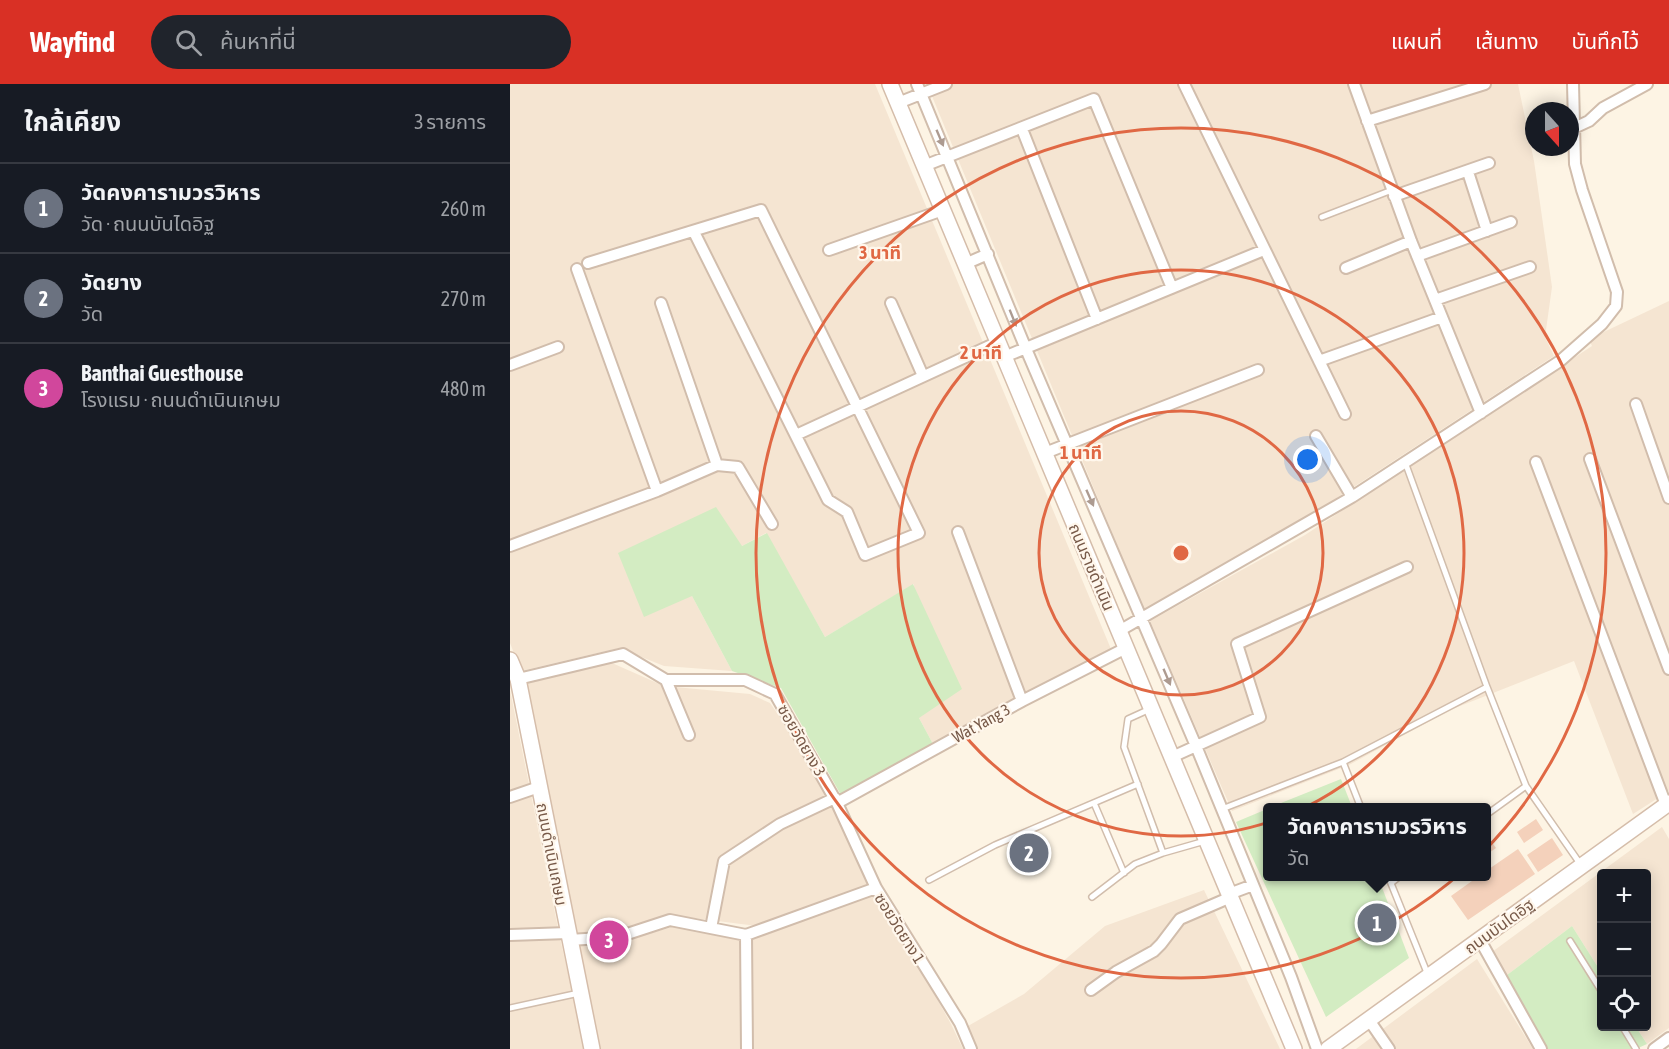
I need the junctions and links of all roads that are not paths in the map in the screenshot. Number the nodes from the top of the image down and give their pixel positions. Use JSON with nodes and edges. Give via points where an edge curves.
{"nodes":[{"id":1,"x":890,"y":84,"type":"edge"},
{"id":2,"x":946,"y":84,"type":"edge"},
{"id":3,"x":1184,"y":84,"type":"edge"},
{"id":4,"x":1354,"y":84,"type":"edge"},
{"id":5,"x":1485,"y":84,"type":"edge"},
{"id":6,"x":1573,"y":84,"type":"edge"},
{"id":7,"x":1647,"y":84,"type":"edge"},
{"id":8,"x":919,"y":89,"type":"edge"},
{"id":9,"x":1573,"y":102,"type":"edge"},
{"id":10,"x":898,"y":103,"type":"junction"},
{"id":11,"x":1367,"y":121,"type":"junction"},
{"id":12,"x":1579,"y":126,"type":"edge"},
{"id":13,"x":1022,"y":129,"type":"junction"},
{"id":14,"x":1575,"y":156,"type":"edge"},
{"id":15,"x":948,"y":157,"type":"junction"},
{"id":16,"x":1489,"y":163,"type":"dead end"},
{"id":17,"x":924,"y":166,"type":"junction"},
{"id":18,"x":1468,"y":172,"type":"junction"},
{"id":19,"x":1393,"y":193,"type":"junction"},
{"id":20,"x":943,"y":210,"type":"junction"},
{"id":21,"x":1322,"y":217,"type":"dead end"},
{"id":22,"x":1511,"y":222,"type":"dead end"},
{"id":23,"x":1487,"y":231,"type":"junction"},
{"id":24,"x":694,"y":232,"type":"junction"},
{"id":25,"x":1411,"y":241,"type":"junction"},
{"id":26,"x":829,"y":250,"type":"dead end"},
{"id":27,"x":1264,"y":250,"type":"junction"},
{"id":28,"x":988,"y":254,"type":"junction"},
{"id":29,"x":1417,"y":256,"type":"junction"},
{"id":30,"x":588,"y":263,"type":"dead end"},
{"id":31,"x":965,"y":264,"type":"junction"},
{"id":32,"x":1530,"y":267,"type":"dead end"},
{"id":33,"x":1346,"y":268,"type":"dead end"},
{"id":34,"x":577,"y":269,"type":"dead end"},
{"id":35,"x":1172,"y":288,"type":"junction"},
{"id":36,"x":1435,"y":300,"type":"junction"},
{"id":37,"x":661,"y":303,"type":"dead end"},
{"id":38,"x":891,"y":303,"type":"dead end"},
{"id":39,"x":1442,"y":317,"type":"junction"},
{"id":40,"x":1097,"y":319,"type":"junction"},
{"id":41,"x":998,"y":342,"type":"junction"},
{"id":42,"x":558,"y":347,"type":"dead end"},
{"id":43,"x":1026,"y":349,"type":"junction"},
{"id":44,"x":1004,"y":357,"type":"junction"},
{"id":45,"x":1319,"y":361,"type":"junction"},
{"id":46,"x":510,"y":365,"type":"edge"},
{"id":47,"x":1257,"y":370,"type":"dead end"},
{"id":48,"x":922,"y":376,"type":"junction"},
{"id":49,"x":1636,"y":404,"type":"dead end"},
{"id":50,"x":857,"y":407,"type":"junction"},
{"id":51,"x":1481,"y":413,"type":"junction"},
{"id":52,"x":1345,"y":414,"type":"dead end"},
{"id":53,"x":796,"y":435,"type":"junction"},
{"id":54,"x":1316,"y":435,"type":"dead end"},
{"id":55,"x":1067,"y":445,"type":"junction"},
{"id":56,"x":1045,"y":453,"type":"junction"},
{"id":57,"x":1590,"y":459,"type":"dead end"},
{"id":58,"x":1405,"y":462,"type":"junction"},
{"id":59,"x":1536,"y":462,"type":"dead end"},
{"id":60,"x":717,"y":465,"type":"junction"},
{"id":61,"x":657,"y":491,"type":"junction"},
{"id":62,"x":1352,"y":497,"type":"junction"},
{"id":63,"x":1669,"y":498,"type":"edge"},
{"id":64,"x":772,"y":524,"type":"dead end"},
{"id":65,"x":958,"y":532,"type":"dead end"},
{"id":66,"x":510,"y":546,"type":"edge"},
{"id":67,"x":1407,"y":567,"type":"dead end"},
{"id":68,"x":1142,"y":618,"type":"junction"},
{"id":69,"x":1119,"y":632,"type":"junction"},
{"id":70,"x":1126,"y":648,"type":"junction"},
{"id":71,"x":510,"y":660,"type":"edge"},
{"id":72,"x":1669,"y":669,"type":"edge"},
{"id":73,"x":518,"y":679,"type":"junction"},
{"id":74,"x":666,"y":680,"type":"junction"},
{"id":75,"x":1487,"y":687,"type":"junction"},
{"id":76,"x":1022,"y":701,"type":"junction"},
{"id":77,"x":1151,"y":708,"type":"junction"},
{"id":78,"x":689,"y":735,"type":"dead end"},
{"id":79,"x":1196,"y":746,"type":"junction"},
{"id":80,"x":1172,"y":757,"type":"junction"},
{"id":81,"x":1343,"y":762,"type":"junction"},
{"id":82,"x":1138,"y":784,"type":"junction"},
{"id":83,"x":1526,"y":786,"type":"junction"},
{"id":84,"x":539,"y":788,"type":"junction"},
{"id":85,"x":510,"y":797,"type":"edge"},
{"id":86,"x":836,"y":800,"type":"junction"},
{"id":87,"x":1094,"y":803,"type":"junction"},
{"id":88,"x":1359,"y":803,"type":"edge"},
{"id":89,"x":1668,"y":806,"type":"edge"},
{"id":90,"x":1222,"y":810,"type":"junction"},
{"id":91,"x":1491,"y":811,"type":"edge"},
{"id":92,"x":1207,"y":840,"type":"junction"},
{"id":93,"x":1163,"y":853,"type":"junction"},
{"id":94,"x":1582,"y":866,"type":"junction"},
{"id":95,"x":1124,"y":873,"type":"junction"},
{"id":96,"x":929,"y":880,"type":"dead end"},
{"id":97,"x":1390,"y":881,"type":"edge"},
{"id":98,"x":1253,"y":885,"type":"junction"},
{"id":99,"x":876,"y":888,"type":"junction"},
{"id":100,"x":1230,"y":896,"type":"junction"},
{"id":101,"x":1092,"y":897,"type":"dead end"},
{"id":102,"x":711,"y":928,"type":"junction"},
{"id":103,"x":510,"y":935,"type":"edge"},
{"id":104,"x":746,"y":935,"type":"junction"},
{"id":105,"x":569,"y":937,"type":"junction"},
{"id":106,"x":1480,"y":940,"type":"junction"},
{"id":107,"x":1570,"y":941,"type":"dead end"},
{"id":108,"x":1428,"y":977,"type":"junction"},
{"id":109,"x":1597,"y":984,"type":"edge"},
{"id":110,"x":1090,"y":990,"type":"dead end"},
{"id":111,"x":580,"y":993,"type":"junction"},
{"id":112,"x":510,"y":1008,"type":"edge"},
{"id":113,"x":1369,"y":1020,"type":"junction"},
{"id":114,"x":1625,"y":1031,"type":"edge"},
{"id":115,"x":1669,"y":1038,"type":"edge"},
{"id":116,"x":592,"y":1049,"type":"edge"},
{"id":117,"x":747,"y":1049,"type":"edge"},
{"id":118,"x":971,"y":1049,"type":"edge"},
{"id":119,"x":1294,"y":1049,"type":"edge"},
{"id":120,"x":1317,"y":1049,"type":"edge"},
{"id":121,"x":1328,"y":1049,"type":"edge"},
{"id":122,"x":1389,"y":1049,"type":"edge"},
{"id":123,"x":1541,"y":1049,"type":"edge"},
{"id":124,"x":1636,"y":1049,"type":"edge"},
{"id":125,"x":1654,"y":1049,"type":"edge"}],
"edges":[{"from":1,"to":10,"type":"main road","name":"ถนนราชดำเนิน"},
{"from":2,"to":8,"type":"street"},
{"from":3,"to":27,"type":"street"},
{"from":4,"to":11,"type":"street"},
{"from":5,"to":11,"type":"street"},
{"from":6,"to":9,"type":"street"},
{"from":7,"to":12,"type":"street"},
{"from":8,"to":10,"type":"street"},
{"from":8,"to":15,"type":"street","one_way":true},
{"from":10,"to":17,"type":"main road","name":"ถนนราชดำเนิน"},
{"from":11,"to":19,"type":"street"},
{"from":13,"to":15,"type":"street"},
{"from":13,"to":35,"type":"street","via":[[1094,99]]},
{"from":13,"to":40,"type":"street"},
{"from":14,"to":51,"type":"street","via":[[1582,190],[1617,292],[1616,306],[1602,324],[1560,361]]},
{"from":15,"to":17,"type":"street"},
{"from":15,"to":28,"type":"street"},
{"from":16,"to":18,"type":"street"},
{"from":17,"to":20,"type":"main road","name":"ถนนราชดำเนิน"},
{"from":18,"to":19,"type":"street"},
{"from":18,"to":23,"type":"street"},
{"from":19,"to":21,"type":"lane"},
{"from":19,"to":25,"type":"street"},
{"from":20,"to":26,"type":"street"},
{"from":20,"to":31,"type":"main road","name":"ถนนราชดำเนิน"},
{"from":22,"to":23,"type":"street"},
{"from":23,"to":29,"type":"street"},
{"from":24,"to":30,"type":"street"},
{"from":24,"to":50,"type":"street","via":[[761,210]]},
{"from":24,"to":53,"type":"street"},
{"from":25,"to":29,"type":"street"},
{"from":25,"to":33,"type":"street"},
{"from":27,"to":35,"type":"street"},
{"from":27,"to":45,"type":"street"},
{"from":28,"to":31,"type":"street"},
{"from":28,"to":43,"type":"street","one_way":true},
{"from":29,"to":36,"type":"street"},
{"from":31,"to":41,"type":"main road","name":"ถนนราชดำเนิน"},
{"from":32,"to":36,"type":"street"},
{"from":34,"to":61,"type":"street"},
{"from":35,"to":40,"type":"street"},
{"from":36,"to":39,"type":"street"},
{"from":37,"to":60,"type":"street"},
{"from":38,"to":48,"type":"street"},
{"from":39,"to":45,"type":"street"},
{"from":39,"to":51,"type":"street"},
{"from":40,"to":43,"type":"street"},
{"from":41,"to":44,"type":"main road","name":"ถนนราชดำเนิน"},
{"from":41,"to":48,"type":"street"},
{"from":42,"to":46,"type":"street"},
{"from":43,"to":44,"type":"street"},
{"from":43,"to":55,"type":"street"},
{"from":44,"to":56,"type":"main road","name":"ถนนราชดำเนิน"},
{"from":45,"to":52,"type":"street"},
{"from":47,"to":55,"type":"street"},
{"from":48,"to":50,"type":"street"},
{"from":49,"to":63,"type":"street"},
{"from":50,"to":53,"type":"street"},
{"from":50,"to":53,"type":"street","via":[[919,533],[865,555],[847,512],[828,500]]},
{"from":51,"to":58,"type":"street"},
{"from":54,"to":62,"type":"street"},
{"from":55,"to":56,"type":"street"},
{"from":55,"to":68,"type":"street","one_way":true},
{"from":56,"to":69,"type":"main road","name":"ถนนราชดำเนิน"},
{"from":57,"to":72,"type":"street"},
{"from":58,"to":62,"type":"street"},
{"from":58,"to":75,"type":"lane"},
{"from":59,"to":89,"type":"street"},
{"from":60,"to":61,"type":"street"},
{"from":60,"to":64,"type":"street","via":[[738,467]]},
{"from":61,"to":66,"type":"street"},
{"from":62,"to":68,"type":"street"},
{"from":65,"to":76,"type":"street"},
{"from":67,"to":79,"type":"street","via":[[1237,644],[1260,717]]},
{"from":68,"to":69,"type":"street"},
{"from":68,"to":79,"type":"street","one_way":true},
{"from":69,"to":70,"type":"main road","name":"ถนนราชดำเนิน"},
{"from":70,"to":76,"type":"street","name":"Wat Yang 3"},
{"from":70,"to":77,"type":"main road","name":"ถนนราชดำเนิน"},
{"from":71,"to":73,"type":"main road","name":"ถนนดำเนินเกษม"},
{"from":73,"to":74,"type":"street","via":[[622,654]]},
{"from":73,"to":84,"type":"main road","name":"ถนนดำเนินเกษม"},
{"from":74,"to":78,"type":"street"},
{"from":74,"to":86,"type":"street","name":"ซอยวัดยาง 3","via":[[745,680],[775,694]]},
{"from":75,"to":81,"type":"lane"},
{"from":75,"to":83,"type":"lane"},
{"from":76,"to":86,"type":"street","name":"Wat Yang 3"},
{"from":77,"to":80,"type":"main road","name":"ถนนราชดำเนิน"},
{"from":77,"to":82,"type":"lane","via":[[1128,719],[1126,729],[1124,747]]},
{"from":79,"to":80,"type":"street"},
{"from":79,"to":90,"type":"street"},
{"from":80,"to":92,"type":"main road","name":"ถนนราชดำเนิน"},
{"from":81,"to":88,"type":"lane"},
{"from":81,"to":90,"type":"lane"},
{"from":82,"to":87,"type":"lane"},
{"from":82,"to":93,"type":"lane"},
{"from":83,"to":91,"type":"lane"},
{"from":83,"to":94,"type":"lane"},
{"from":84,"to":85,"type":"street"},
{"from":84,"to":105,"type":"main road","name":"ถนนดำเนินเกษม"},
{"from":86,"to":99,"type":"street","name":"ซอยวัดยาง 1"},
{"from":86,"to":102,"type":"street","name":"Wat Yang 3","via":[[780,824],[724,861]]},
{"from":87,"to":95,"type":"lane"},
{"from":87,"to":96,"type":"lane","via":[[995,845]]},
{"from":89,"to":94,"type":"main road","name":"ถนนบันไดอิฐ"},
{"from":90,"to":98,"type":"street"},
{"from":92,"to":93,"type":"lane"},
{"from":92,"to":100,"type":"main road","name":"ถนนราชดำเนิน"},
{"from":93,"to":95,"type":"lane"},
{"from":94,"to":106,"type":"main road","name":"ถนนบันไดอิฐ"},
{"from":95,"to":101,"type":"lane"},
{"from":97,"to":108,"type":"lane"},
{"from":98,"to":100,"type":"street"},
{"from":98,"to":120,"type":"street"},
{"from":99,"to":104,"type":"street"},
{"from":99,"to":118,"type":"street","name":"ซอยวัดยาง 1","via":[[960,1023]]},
{"from":100,"to":110,"type":"street","via":[[1180,919],[1154,951]]},
{"from":100,"to":119,"type":"main road","name":"ถนนราชดำเนิน"},
{"from":102,"to":104,"type":"street"},
{"from":102,"to":105,"type":"street","via":[[670,920],[618,937]]},
{"from":103,"to":105,"type":"street"},
{"from":104,"to":117,"type":"street"},
{"from":105,"to":111,"type":"main road","name":"ถนนดำเนินเกษม"},
{"from":106,"to":108,"type":"main road","name":"ถนนบันไดอิฐ"},
{"from":106,"to":123,"type":"street"},
{"from":107,"to":109,"type":"lane"},
{"from":108,"to":113,"type":"main road","name":"ถนนบันไดอิฐ"},
{"from":111,"to":112,"type":"lane"},
{"from":111,"to":116,"type":"main road","name":"ถนนดำเนินเกษม"},
{"from":113,"to":121,"type":"main road","name":"ถนนบันไดอิฐ"},
{"from":113,"to":122,"type":"street"},
{"from":114,"to":124,"type":"lane"},
{"from":115,"to":125,"type":"street"}]}
